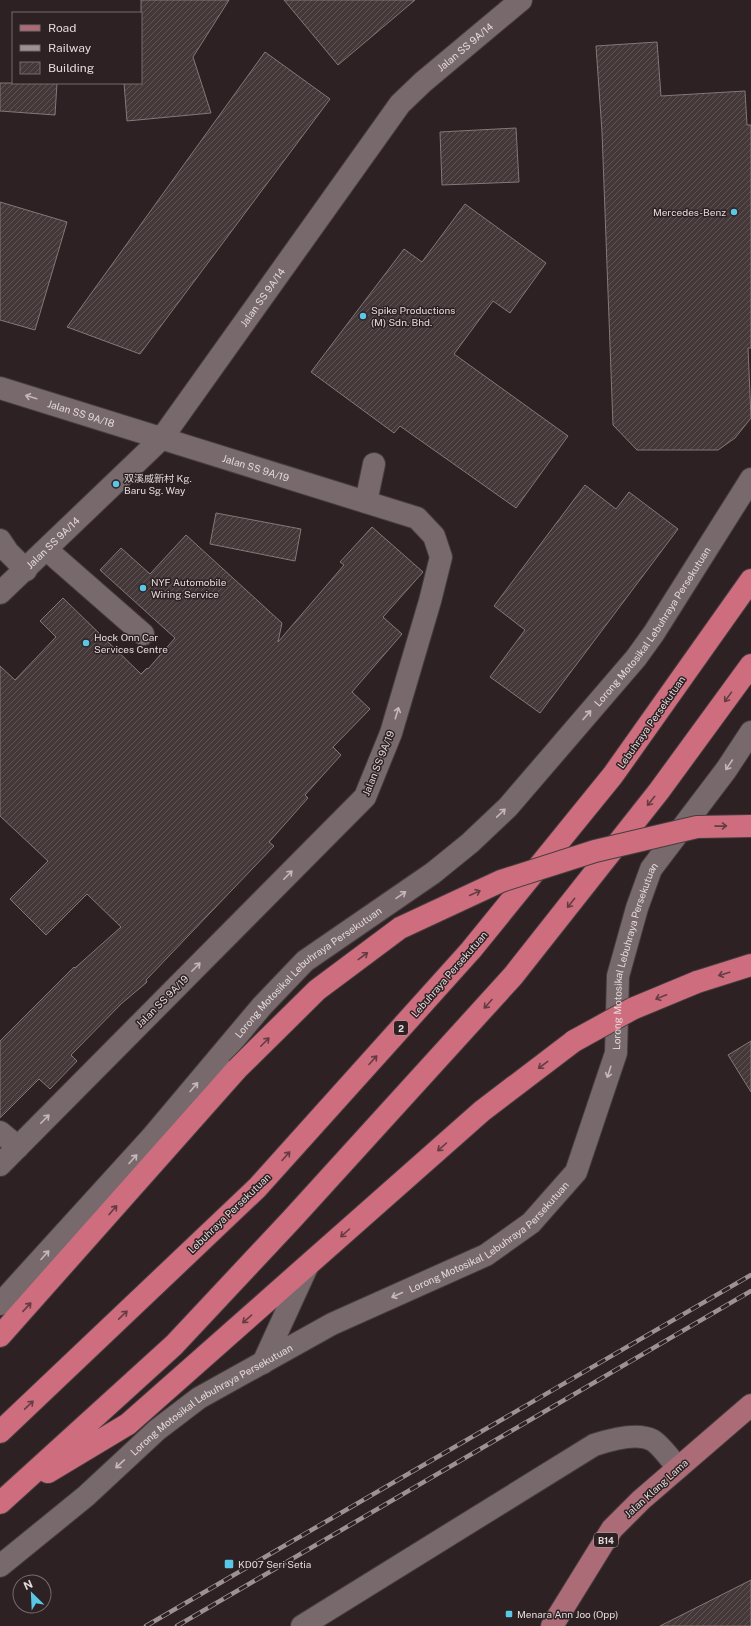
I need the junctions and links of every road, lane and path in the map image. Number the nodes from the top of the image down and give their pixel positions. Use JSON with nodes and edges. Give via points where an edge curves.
{"nodes":[{"id":1,"x":521,"y":0,"type":"edge"},
{"id":2,"x":0,"y":388,"type":"edge"},
{"id":3,"x":162,"y":438,"type":"junction"},
{"id":4,"x":374,"y":464,"type":"dead end"},
{"id":5,"x":751,"y":479,"type":"edge"},
{"id":6,"x":366,"y":502,"type":"junction"},
{"id":7,"x":0,"y":540,"type":"edge"},
{"id":8,"x":47,"y":550,"type":"junction"},
{"id":9,"x":26,"y":570,"type":"junction"},
{"id":10,"x":751,"y":580,"type":"edge"},
{"id":11,"x":0,"y":593,"type":"edge"},
{"id":12,"x":143,"y":634,"type":"dead end"},
{"id":13,"x":751,"y":665,"type":"edge"},
{"id":14,"x":751,"y":732,"type":"edge"},
{"id":15,"x":751,"y":826,"type":"edge"},
{"id":16,"x":751,"y":965,"type":"edge"},
{"id":17,"x":215,"y":1095,"type":"junction"},
{"id":18,"x":0,"y":1132,"type":"edge"},
{"id":19,"x":151,"y":1138,"type":"junction"},
{"id":20,"x":18,"y":1147,"type":"junction"},
{"id":21,"x":0,"y":1165,"type":"edge"},
{"id":22,"x":307,"y":1267,"type":"junction"},
{"id":23,"x":0,"y":1304,"type":"edge"},
{"id":24,"x":0,"y":1336,"type":"edge"},
{"id":25,"x":263,"y":1363,"type":"junction"},
{"id":26,"x":751,"y":1405,"type":"edge"},
{"id":27,"x":0,"y":1432,"type":"edge"},
{"id":28,"x":678,"y":1468,"type":"junction"},
{"id":29,"x":3,"y":1500,"type":"edge"},
{"id":30,"x":0,"y":1566,"type":"edge"},
{"id":31,"x":302,"y":1626,"type":"edge"},
{"id":32,"x":552,"y":1626,"type":"edge"}],
"edges":[{"from":1,"to":3,"type":"street","name":"Jalan SS 9A/14","via":[[400,104]]},
{"from":3,"to":2,"type":"street","name":"Jalan SS 9A/18","one_way":true},
{"from":3,"to":6,"type":"street","name":"Jalan SS 9A/19"},
{"from":3,"to":8,"type":"street","name":"Jalan SS 9A/14"},
{"from":4,"to":6,"type":"street"},
{"from":19,"to":5,"type":"street","name":"Lorong Motosikal Lebuhraya Persekutuan","one_way":true,"via":[[262,1006],[305,961],[433,873],[508,807],[636,658]]},
{"from":20,"to":6,"type":"street","name":"Jalan SS 9A/19","one_way":true,"via":[[365,797],[391,733],[441,557],[434,536],[417,518]]},
{"from":7,"to":9,"type":"street"},
{"from":8,"to":9,"type":"street","name":"Jalan SS 9A/14"},
{"from":8,"to":12,"type":"street"},
{"from":9,"to":11,"type":"street","name":"Jalan SS 9A/14"},
{"from":27,"to":10,"type":"highway","name":"Lebuhraya Persekutuan","number":"2","one_way":true,"via":[[257,1188],[471,950],[613,775]]},
{"from":13,"to":29,"type":"highway","one_way":true,"via":[[659,791],[513,976],[174,1345]]},
{"from":14,"to":25,"type":"street","name":"Lorong Motosikal Lebuhraya Persekutuan","one_way":true,"via":[[726,770],[651,869],[618,976],[616,1052],[576,1172],[531,1223],[486,1255],[332,1324]]},
{"from":17,"to":15,"type":"highway","one_way":true,"bridge":true,"via":[[237,1069],[317,990],[400,928],[501,881],[595,851],[697,827]]},
{"from":16,"to":22,"type":"highway","one_way":true,"bridge":true,"via":[[697,982],[632,1009],[574,1041],[482,1111]]},
{"from":17,"to":19,"type":"street"},
{"from":24,"to":17,"type":"highway","one_way":true},
{"from":18,"to":20,"type":"street"},
{"from":23,"to":19,"type":"street","name":"Lorong Motosikal Lebuhraya Persekutuan","one_way":true},
{"from":20,"to":21,"type":"street","name":"Jalan SS 9A/19"},
{"from":22,"to":25,"type":"street"},
{"from":22,"to":29,"type":"highway","one_way":true,"via":[[128,1424]]},
{"from":25,"to":30,"type":"street","name":"Lorong Motosikal Lebuhraya Persekutuan","one_way":true,"via":[[199,1398],[157,1430],[86,1496]]},
{"from":26,"to":28,"type":"main road","name":"Jalan Klang Lama","number":"B14"},
{"from":28,"to":31,"type":"street","via":[[653,1440],[636,1437],[594,1444]]},
{"from":28,"to":32,"type":"main road","name":"Jalan Klang Lama","number":"B14","via":[[612,1529]]}]}
